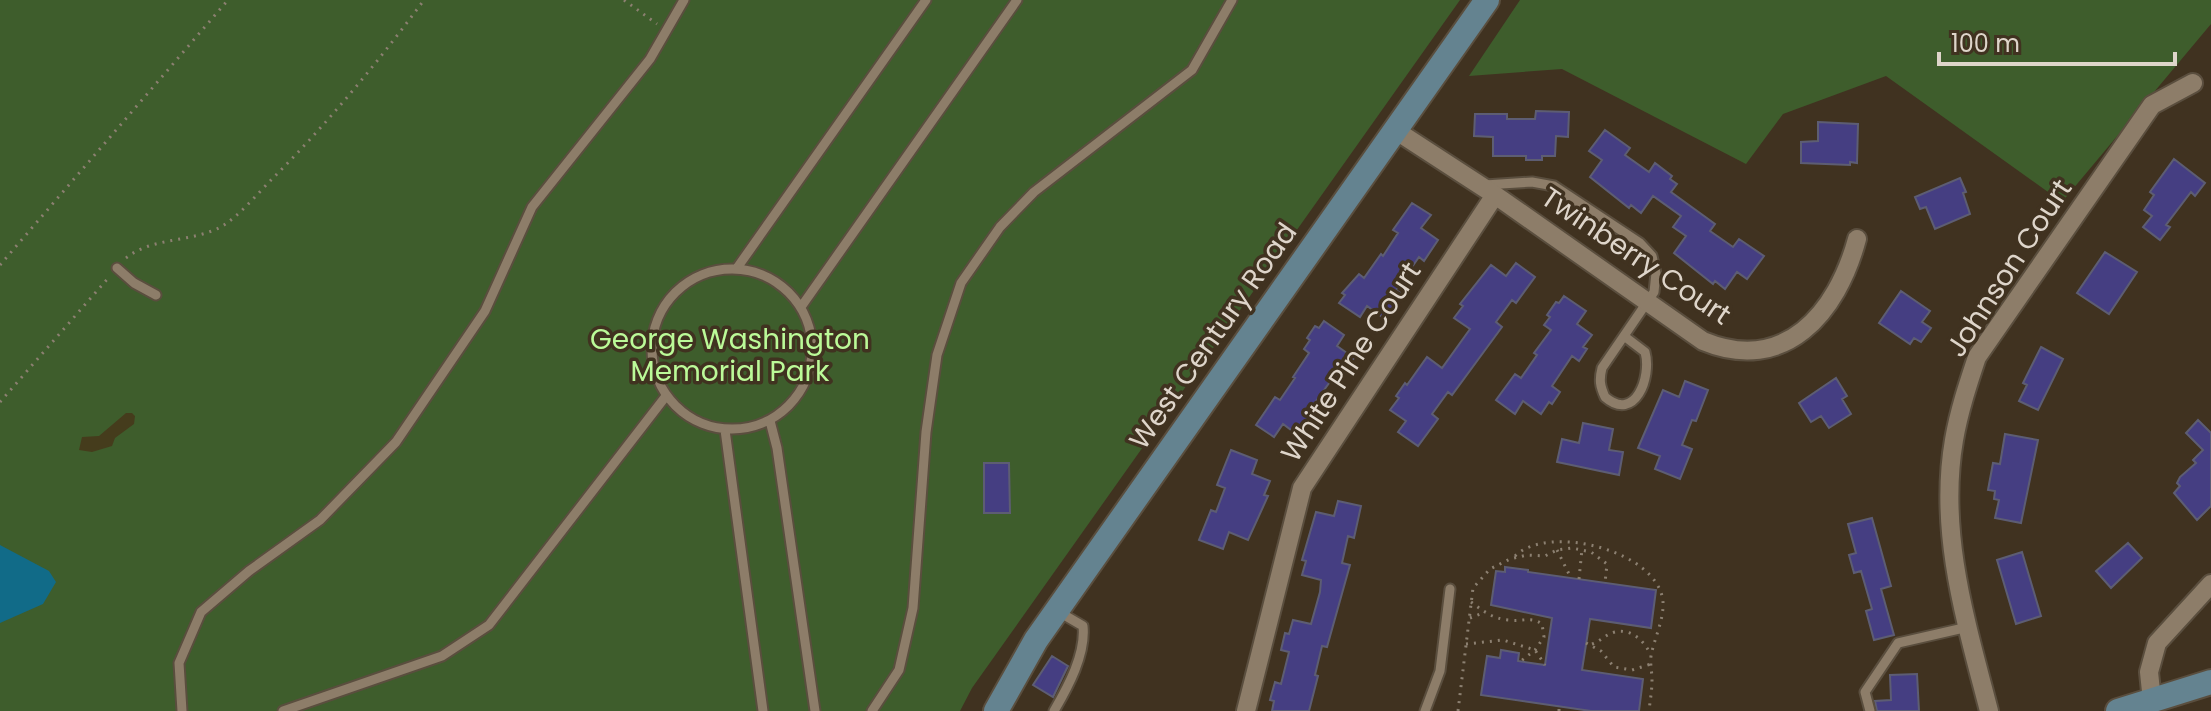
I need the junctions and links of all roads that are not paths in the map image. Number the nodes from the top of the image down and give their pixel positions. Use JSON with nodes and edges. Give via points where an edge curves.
{"nodes":[{"id":1,"x":684,"y":0,"type":"edge"},
{"id":2,"x":926,"y":0,"type":"edge"},
{"id":3,"x":1017,"y":0,"type":"edge"},
{"id":4,"x":1232,"y":0,"type":"edge"},
{"id":5,"x":1487,"y":0,"type":"edge"},
{"id":6,"x":2193,"y":83,"type":"dead end"},
{"id":7,"x":1395,"y":130,"type":"junction"},
{"id":8,"x":1488,"y":190,"type":"junction"},
{"id":9,"x":1857,"y":239,"type":"dead end"},
{"id":10,"x":117,"y":268,"type":"road end"},
{"id":11,"x":737,"y":268,"type":"junction"},
{"id":12,"x":156,"y":295,"type":"dead end"},
{"id":13,"x":1647,"y":302,"type":"junction"},
{"id":14,"x":801,"y":307,"type":"junction"},
{"id":15,"x":1624,"y":336,"type":"junction"},
{"id":16,"x":666,"y":396,"type":"junction"},
{"id":17,"x":770,"y":421,"type":"junction"},
{"id":18,"x":725,"y":430,"type":"junction"},
{"id":19,"x":2211,"y":584,"type":"edge"},
{"id":20,"x":1450,"y":589,"type":"dead end"},
{"id":21,"x":1056,"y":610,"type":"junction"},
{"id":22,"x":1968,"y":627,"type":"junction"},
{"id":23,"x":2211,"y":682,"type":"edge"},
{"id":24,"x":2152,"y":701,"type":"junction"},
{"id":25,"x":182,"y":711,"type":"edge"},
{"id":26,"x":283,"y":711,"type":"edge"},
{"id":27,"x":763,"y":711,"type":"edge"},
{"id":28,"x":815,"y":711,"type":"edge"},
{"id":29,"x":872,"y":711,"type":"edge"},
{"id":30,"x":996,"y":711,"type":"edge"},
{"id":31,"x":1054,"y":711,"type":"edge"},
{"id":32,"x":1246,"y":711,"type":"edge"},
{"id":33,"x":1425,"y":711,"type":"edge"},
{"id":34,"x":1870,"y":711,"type":"edge"},
{"id":35,"x":1989,"y":711,"type":"edge"},
{"id":36,"x":2118,"y":711,"type":"edge"}],
"edges":[{"from":1,"to":25,"type":"lane","via":[[650,59],[532,207],[485,311],[396,442],[320,520],[201,612],[179,663]]},
{"from":2,"to":11,"type":"lane"},
{"from":3,"to":14,"type":"lane"},
{"from":4,"to":29,"type":"lane","via":[[1192,70],[1034,192],[1000,227],[961,283],[937,355],[913,608],[899,670]]},
{"from":5,"to":7,"type":"main road","name":"West Century Road"},
{"from":6,"to":22,"type":"street","name":"Johnson Court","via":[[2152,105],[1977,357],[1962,402],[1949,481],[1952,555]]},
{"from":7,"to":8,"type":"street","name":"Twinberry Court"},
{"from":7,"to":21,"type":"main road","name":"West Century Road"},
{"from":8,"to":13,"type":"street","name":"Twinberry Court"},
{"from":8,"to":13,"type":"lane","via":[[1532,182],[1554,186],[1627,234],[1652,256],[1656,283]]},
{"from":8,"to":32,"type":"street","name":"White Pine Court","via":[[1302,488]]},
{"from":9,"to":13,"type":"street","name":"Twinberry Court","via":[[1848,269],[1815,320],[1776,347],[1721,348]]},
{"from":10,"to":12,"type":"lane"},
{"from":11,"to":14,"type":"lane","via":[[784,287]]},
{"from":11,"to":16,"type":"lane","via":[[707,272],[681,286],[661,310],[652,338],[653,369]]},
{"from":13,"to":15,"type":"lane"},
{"from":14,"to":17,"type":"lane","via":[[812,338],[810,371],[795,400]]},
{"from":15,"to":15,"type":"lane","via":[[1602,368],[1599,382],[1605,397],[1621,404],[1639,394],[1648,371],[1645,352]]},
{"from":16,"to":18,"type":"lane","via":[[691,420]]},
{"from":16,"to":26,"type":"lane","via":[[489,625],[442,656]]},
{"from":17,"to":18,"type":"lane"},
{"from":17,"to":28,"type":"lane"},
{"from":18,"to":27,"type":"lane"},
{"from":19,"to":24,"type":"street","via":[[2157,643],[2149,672]]},
{"from":20,"to":33,"type":"lane","via":[[1440,671]]},
{"from":21,"to":30,"type":"main road","name":"West Century Road"},
{"from":21,"to":31,"type":"lane","via":[[1083,626],[1084,637]]},
{"from":22,"to":34,"type":"lane","via":[[1898,643],[1865,692]]},
{"from":22,"to":35,"type":"street","name":"Johnson Court"},
{"from":23,"to":24,"type":"main road"},
{"from":24,"to":36,"type":"main road"}]}
